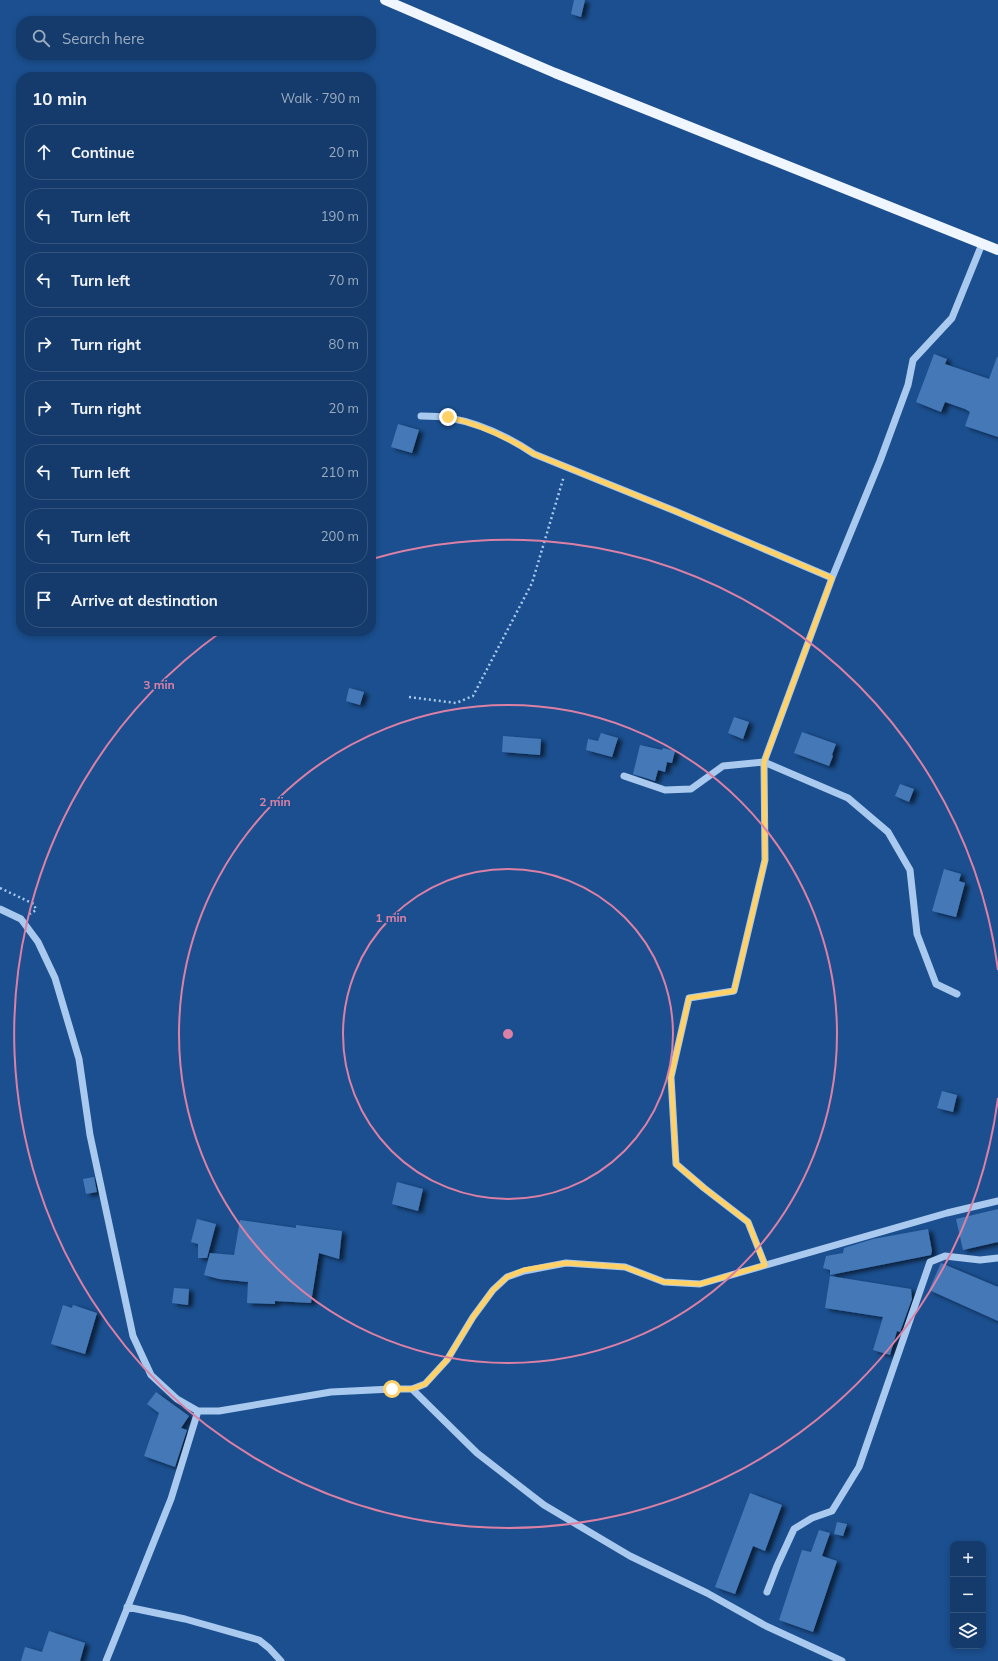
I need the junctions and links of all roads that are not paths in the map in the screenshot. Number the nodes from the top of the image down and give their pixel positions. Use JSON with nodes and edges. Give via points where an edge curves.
{"nodes":[{"id":1,"x":385,"y":0,"type":"edge"},
{"id":2,"x":982,"y":244,"type":"junction"},
{"id":3,"x":998,"y":250,"type":"edge"},
{"id":4,"x":421,"y":416,"type":"dead end"},
{"id":5,"x":832,"y":578,"type":"junction"},
{"id":6,"x":764,"y":762,"type":"junction"},
{"id":7,"x":624,"y":776,"type":"dead end"},
{"id":8,"x":0,"y":909,"type":"edge"},
{"id":9,"x":957,"y":994,"type":"dead end"},
{"id":10,"x":998,"y":1201,"type":"edge"},
{"id":11,"x":998,"y":1258,"type":"edge"},
{"id":12,"x":765,"y":1265,"type":"junction"},
{"id":13,"x":412,"y":1389,"type":"junction"},
{"id":14,"x":198,"y":1411,"type":"junction"},
{"id":15,"x":768,"y":1592,"type":"dead end"},
{"id":16,"x":127,"y":1607,"type":"junction"},
{"id":17,"x":106,"y":1661,"type":"edge"},
{"id":18,"x":281,"y":1661,"type":"edge"},
{"id":19,"x":840,"y":1661,"type":"edge"}],
"edges":[{"from":1,"to":2,"type":"main road","via":[[555,73]]},
{"from":2,"to":3,"type":"main road"},
{"from":2,"to":5,"type":"street","via":[[952,318],[913,360],[908,385],[885,447]]},
{"from":4,"to":5,"type":"street","via":[[448,417],[466,422],[516,442],[534,454]]},
{"from":5,"to":6,"type":"street"},
{"from":6,"to":7,"type":"street","via":[[723,766],[691,789],[665,790]]},
{"from":6,"to":9,"type":"street","via":[[848,798],[888,832],[910,870],[917,934],[936,984]]},
{"from":6,"to":12,"type":"street","via":[[765,860],[734,991],[689,998],[671,1077],[676,1164],[748,1222]]},
{"from":8,"to":14,"type":"street","via":[[21,920],[38,942],[55,978],[79,1059],[90,1135],[133,1336],[151,1375],[177,1399]]},
{"from":10,"to":12,"type":"street"},
{"from":11,"to":15,"type":"street","via":[[980,1260],[945,1256],[930,1262],[860,1467],[832,1511],[812,1518],[794,1529]]},
{"from":12,"to":13,"type":"street","via":[[700,1284],[664,1282],[625,1267],[566,1263],[524,1270],[507,1277],[493,1290],[447,1360],[425,1384]]},
{"from":13,"to":14,"type":"street","via":[[331,1392]]},
{"from":13,"to":19,"type":"street","via":[[477,1454],[544,1505],[630,1556]]},
{"from":14,"to":16,"type":"street","via":[[171,1500]]},
{"from":16,"to":17,"type":"street"},
{"from":16,"to":18,"type":"street","via":[[185,1619],[259,1640]]}]}
